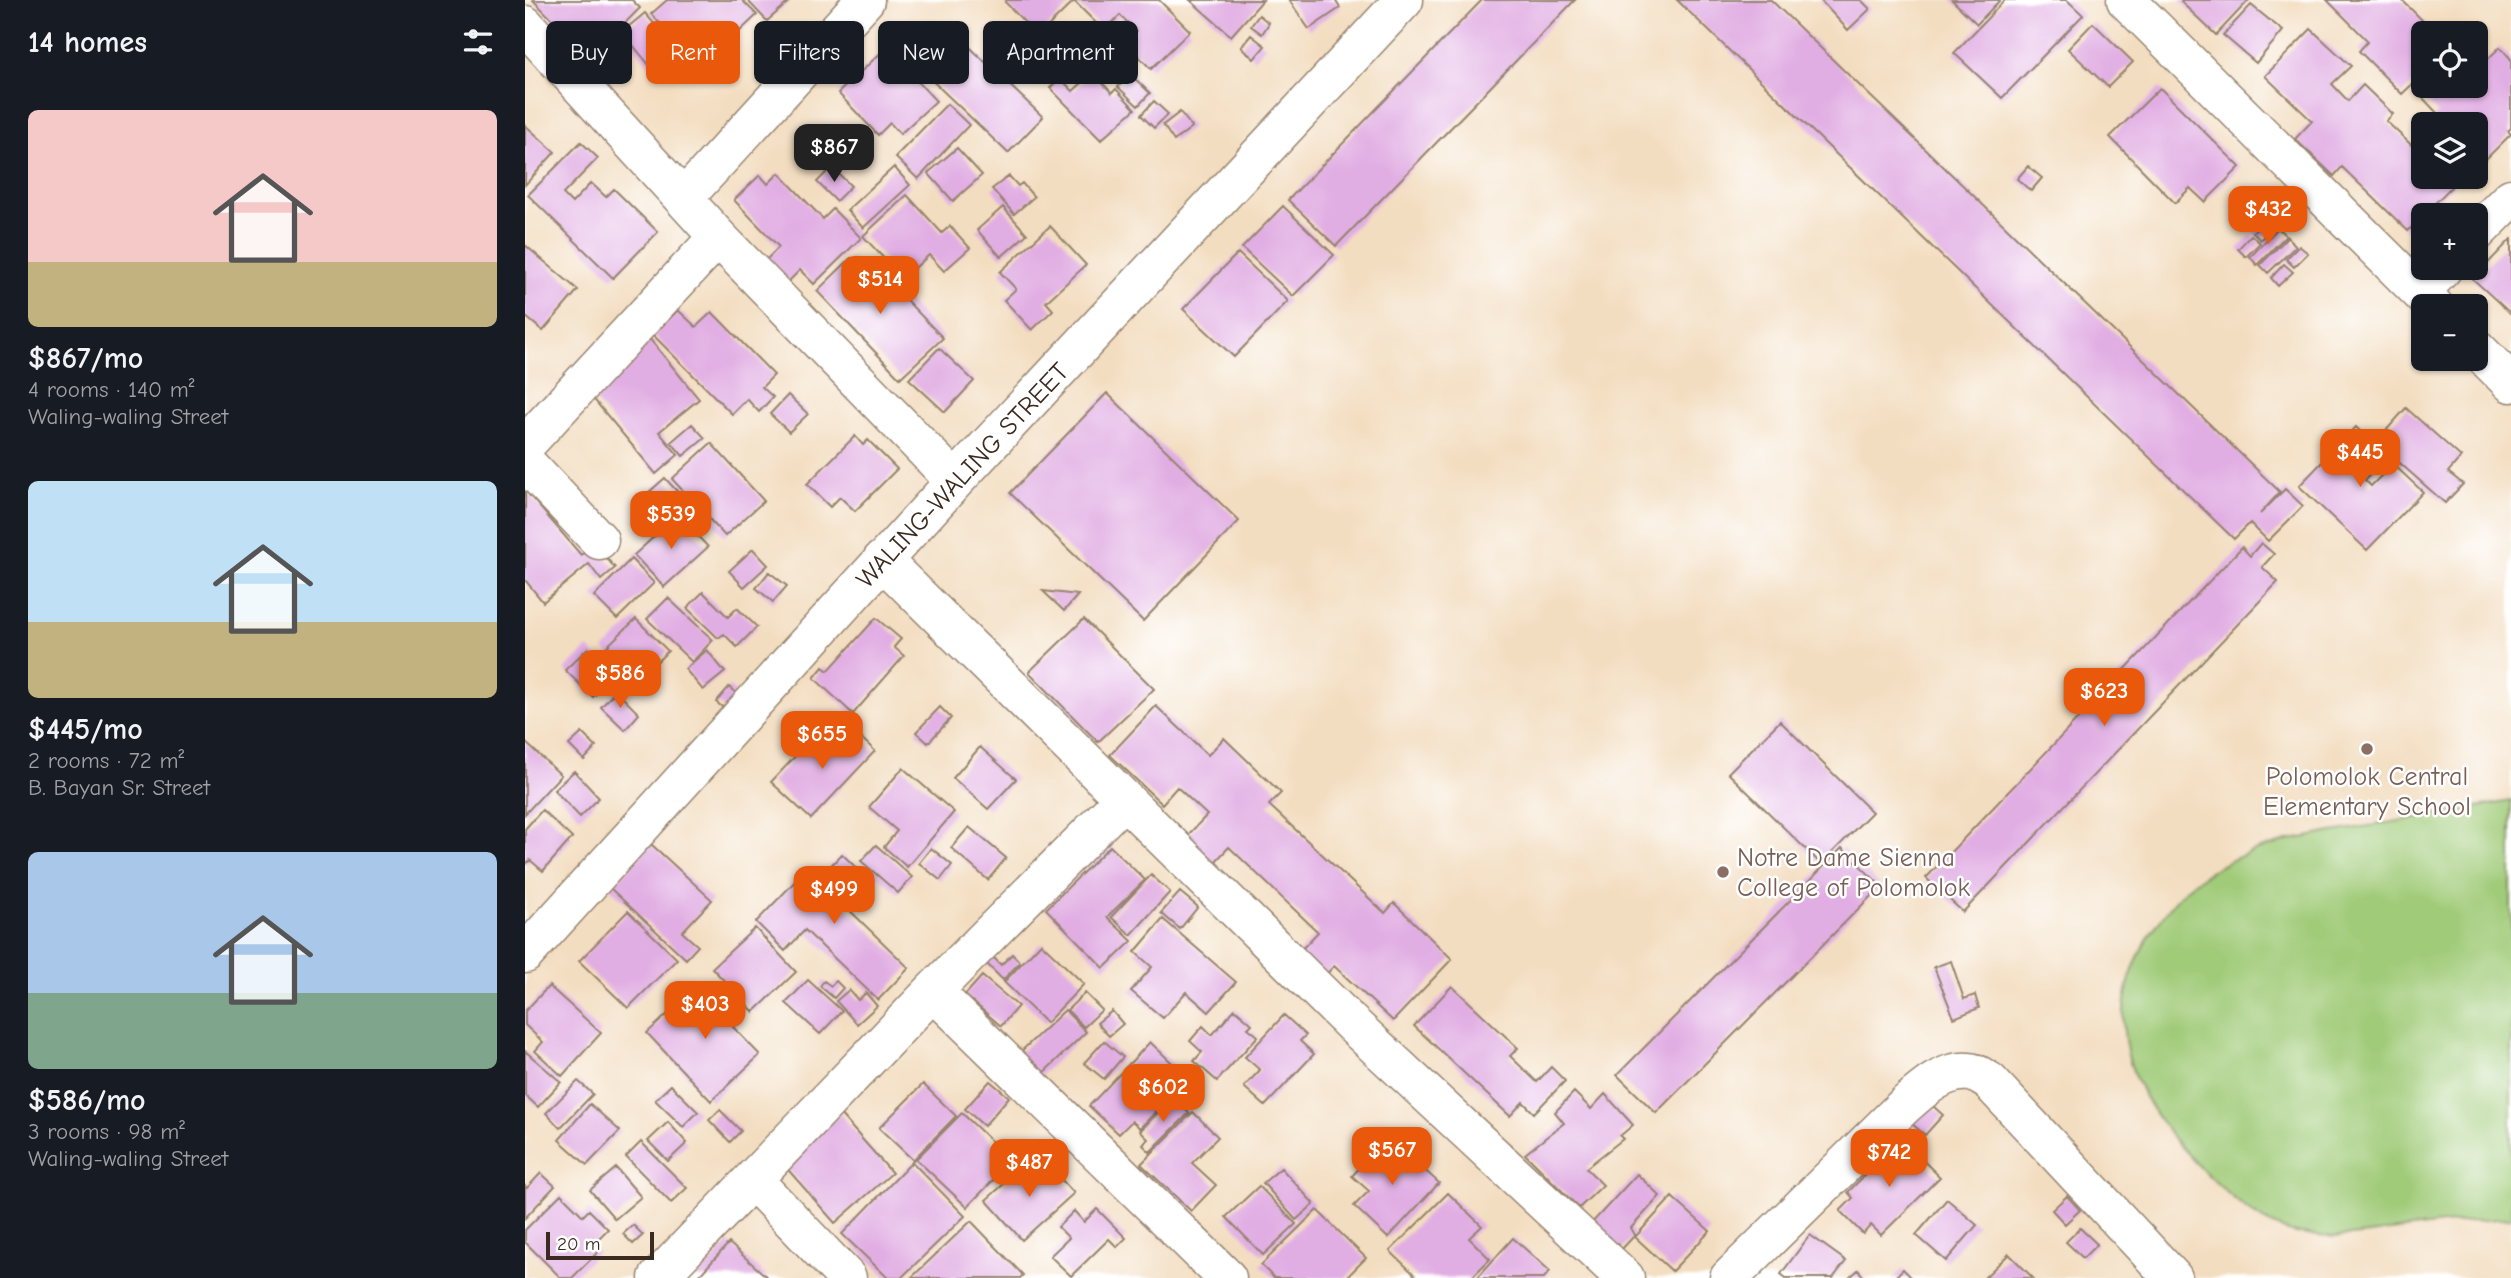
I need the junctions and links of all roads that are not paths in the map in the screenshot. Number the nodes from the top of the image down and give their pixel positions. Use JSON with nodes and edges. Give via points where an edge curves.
{"nodes":[{"id":1,"x":865,"y":0,"type":"edge"},
{"id":2,"x":1404,"y":0,"type":"edge"},
{"id":3,"x":2126,"y":0,"type":"edge"},
{"id":4,"x":525,"y":25,"type":"edge"},
{"id":5,"x":684,"y":198,"type":"junction"},
{"id":6,"x":2511,"y":198,"type":"edge"},
{"id":7,"x":2488,"y":221,"type":"edge"},
{"id":8,"x":718,"y":237,"type":"junction"},
{"id":9,"x":2432,"y":289,"type":"edge"},
{"id":10,"x":2488,"y":360,"type":"edge"},
{"id":11,"x":2511,"y":383,"type":"edge"},
{"id":12,"x":525,"y":446,"type":"edge"},
{"id":13,"x":525,"y":462,"type":"edge"},
{"id":14,"x":955,"y":481,"type":"junction"},
{"id":15,"x":599,"y":540,"type":"dead end"},
{"id":16,"x":882,"y":560,"type":"junction"},
{"id":17,"x":1123,"y":800,"type":"junction"},
{"id":18,"x":525,"y":954,"type":"edge"},
{"id":19,"x":933,"y":991,"type":"junction"},
{"id":20,"x":753,"y":1180,"type":"junction"},
{"id":21,"x":658,"y":1278,"type":"edge"},
{"id":22,"x":848,"y":1278,"type":"edge"},
{"id":23,"x":1227,"y":1278,"type":"edge"},
{"id":24,"x":1625,"y":1278,"type":"edge"},
{"id":25,"x":1729,"y":1278,"type":"edge"},
{"id":26,"x":2173,"y":1278,"type":"edge"}],
"edges":[{"from":1,"to":5,"type":"street"},
{"from":2,"to":14,"type":"street","name":"WALING-WALING STREET"},
{"from":3,"to":9,"type":"street"},
{"from":4,"to":5,"type":"street"},
{"from":5,"to":8,"type":"street"},
{"from":6,"to":7,"type":"street"},
{"from":8,"to":12,"type":"street"},
{"from":8,"to":14,"type":"street"},
{"from":10,"to":11,"type":"street"},
{"from":13,"to":15,"type":"street"},
{"from":14,"to":16,"type":"street","name":"WALING-WALING STREET"},
{"from":16,"to":17,"type":"street"},
{"from":16,"to":18,"type":"street","name":"WALING-WALING STREET"},
{"from":17,"to":19,"type":"street"},
{"from":17,"to":24,"type":"street","via":[[1352,1024]]},
{"from":19,"to":20,"type":"street"},
{"from":19,"to":23,"type":"street"},
{"from":20,"to":21,"type":"street"},
{"from":20,"to":22,"type":"street"},
{"from":25,"to":26,"type":"street","via":[[1924,1088],[1955,1072],[1972,1072],[1989,1081]]}]}
